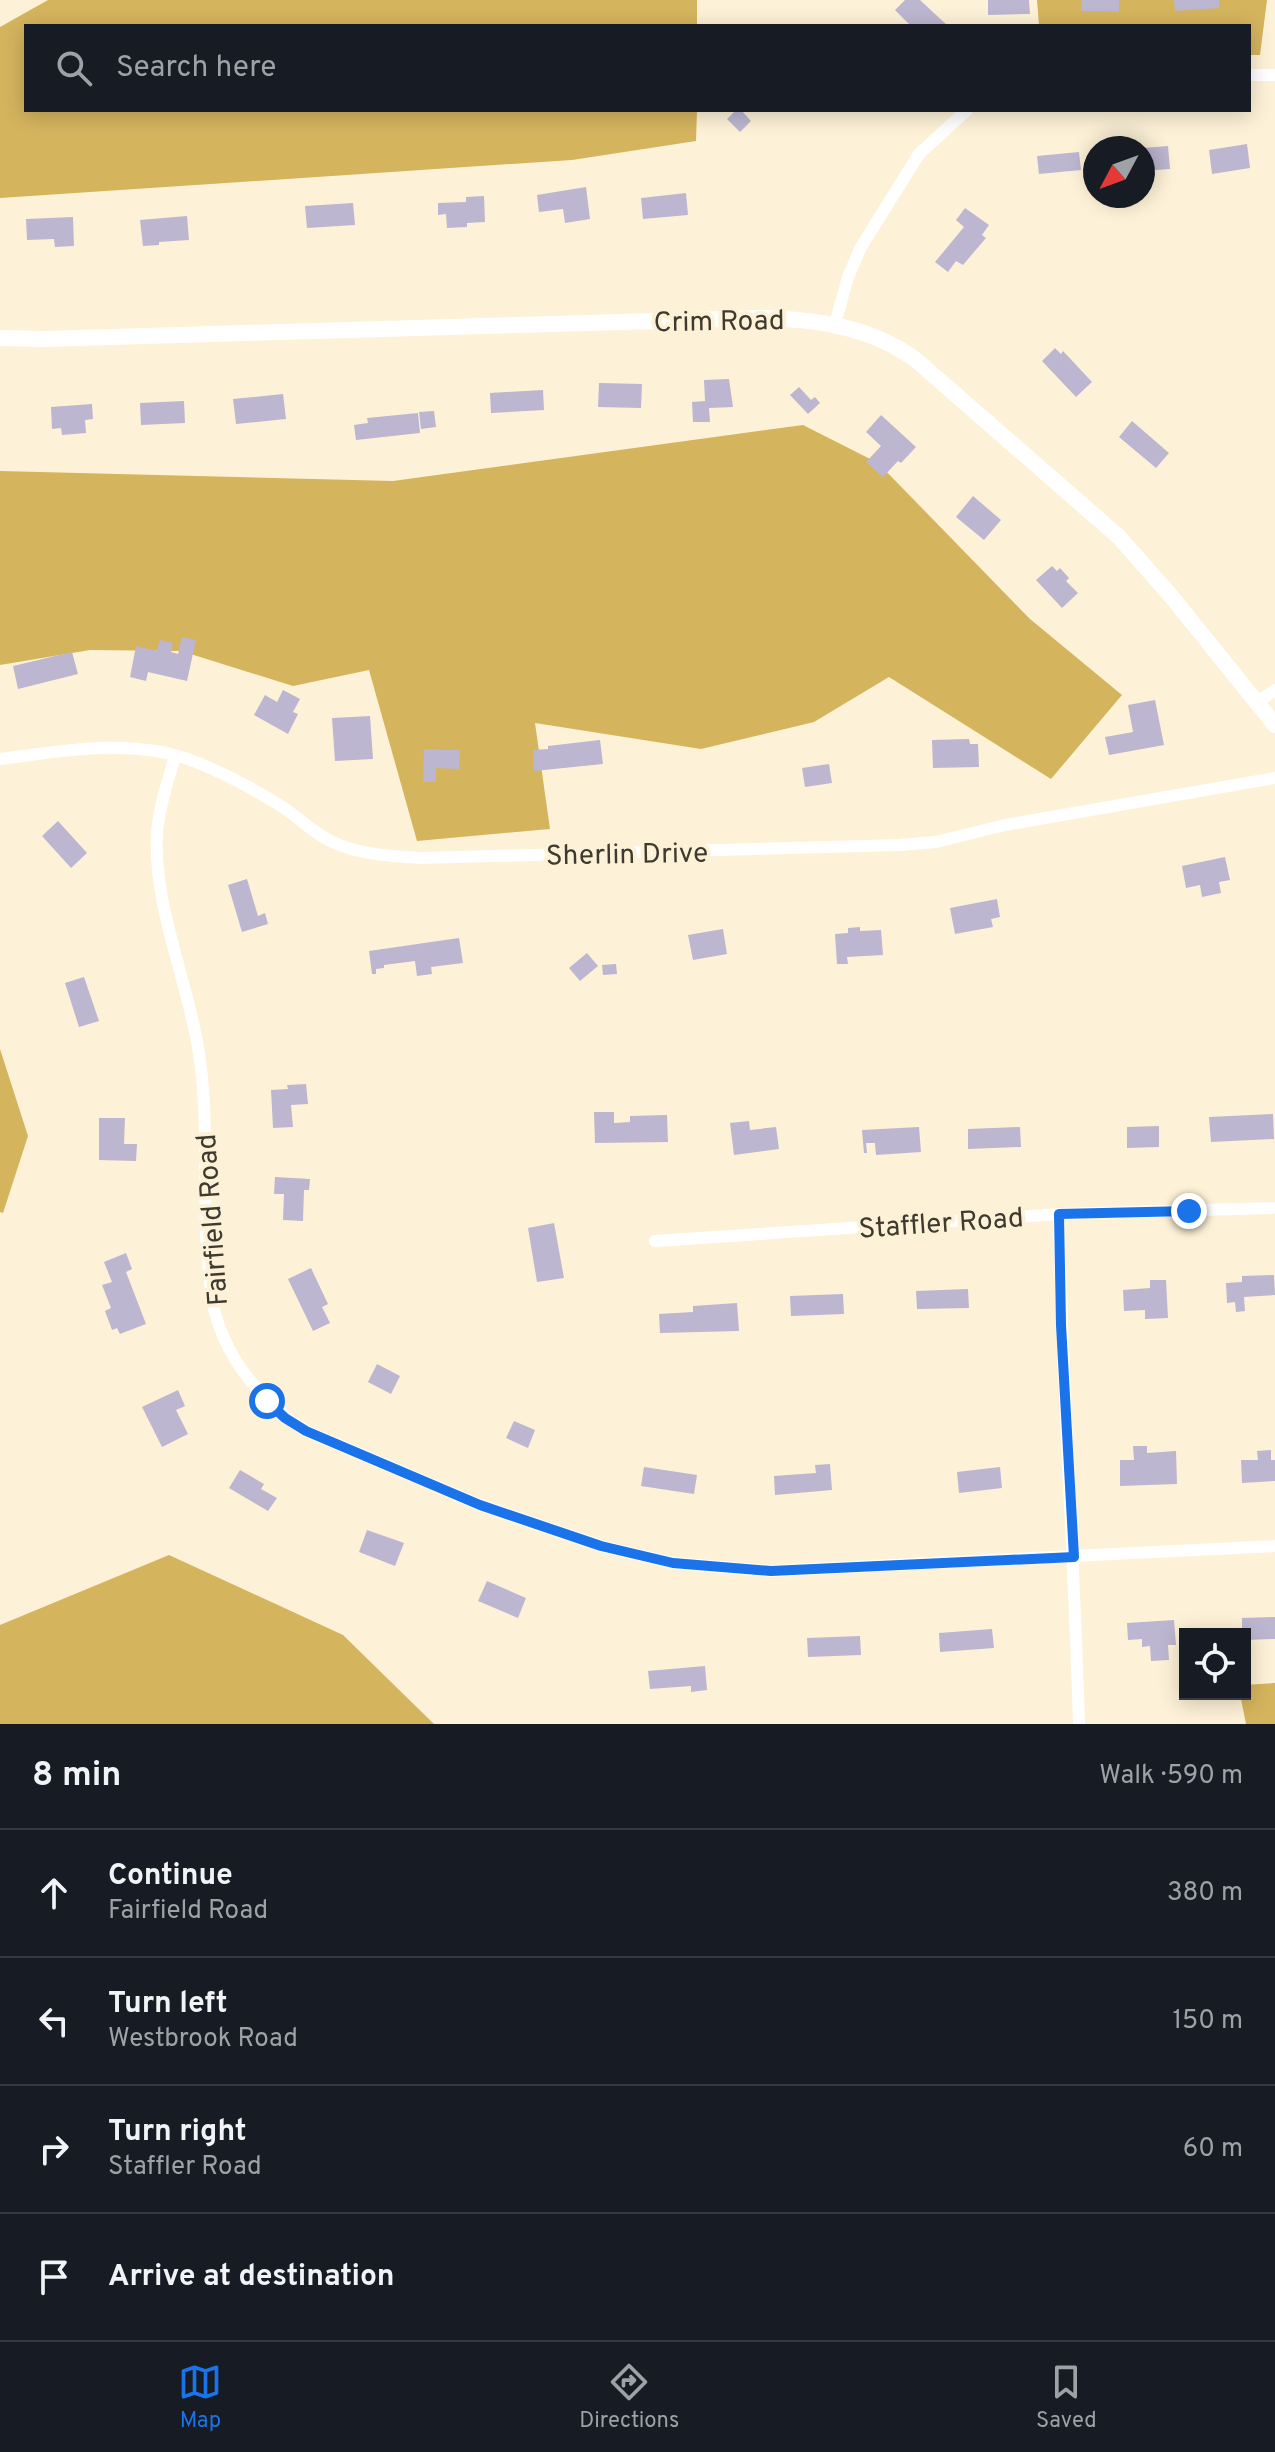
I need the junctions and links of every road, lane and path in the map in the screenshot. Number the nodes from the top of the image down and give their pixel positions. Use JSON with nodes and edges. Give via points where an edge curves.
{"nodes":[{"id":1,"x":1251,"y":75,"type":"edge"},
{"id":2,"x":1275,"y":75,"type":"edge"},
{"id":3,"x":965,"y":112,"type":"edge"},
{"id":4,"x":835,"y":324,"type":"junction"},
{"id":5,"x":0,"y":338,"type":"edge"},
{"id":6,"x":1275,"y":690,"type":"edge"},
{"id":7,"x":1258,"y":702,"type":"junction"},
{"id":8,"x":1275,"y":725,"type":"edge"},
{"id":9,"x":175,"y":756,"type":"junction"},
{"id":10,"x":0,"y":759,"type":"edge"},
{"id":11,"x":1275,"y":778,"type":"edge"},
{"id":12,"x":1275,"y":1208,"type":"edge"},
{"id":13,"x":1059,"y":1214,"type":"junction"},
{"id":14,"x":655,"y":1241,"type":"dead end"},
{"id":15,"x":1275,"y":1546,"type":"edge"},
{"id":16,"x":1074,"y":1557,"type":"junction"},
{"id":17,"x":1079,"y":1724,"type":"edge"}],
"edges":[{"from":1,"to":2,"type":"street"},
{"from":3,"to":4,"type":"street","via":[[919,154],[861,247]]},
{"from":4,"to":5,"type":"street","name":"Crim Road","via":[[759,318]]},
{"from":4,"to":7,"type":"street","name":"Crim Road","via":[[898,347],[916,360],[1119,537]]},
{"from":6,"to":7,"type":"street"},
{"from":7,"to":8,"type":"street","name":"Crim Road"},
{"from":9,"to":10,"type":"street","name":"Sherlin Drive","via":[[107,747]]},
{"from":9,"to":11,"type":"street","name":"Sherlin Drive","via":[[234,780],[334,843],[364,853],[421,858],[936,842]]},
{"from":9,"to":16,"type":"street","name":"Fairfield Road","via":[[157,832],[157,865],[199,1054],[215,1313],[230,1350],[285,1418],[480,1505],[601,1546],[673,1563],[771,1571]]},
{"from":12,"to":13,"type":"street","name":"Staffler Road"},
{"from":13,"to":14,"type":"street","name":"Staffler Road"},
{"from":13,"to":16,"type":"street"},
{"from":15,"to":16,"type":"street","name":"Fairfield Road"},
{"from":16,"to":17,"type":"street"}]}
